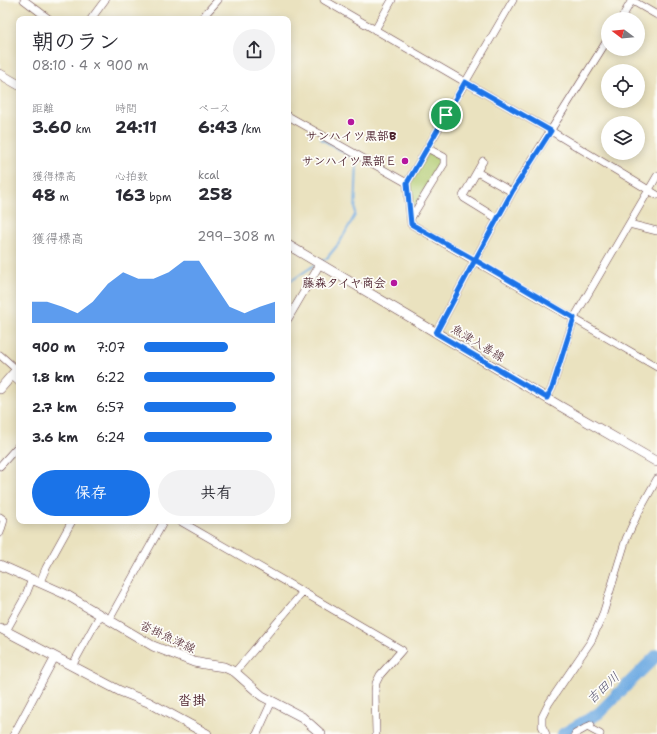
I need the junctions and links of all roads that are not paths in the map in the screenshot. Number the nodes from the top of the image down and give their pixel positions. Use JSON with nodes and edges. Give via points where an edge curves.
{"nodes":[{"id":1,"x":24,"y":0,"type":"edge"},
{"id":2,"x":106,"y":0,"type":"edge"},
{"id":3,"x":218,"y":0,"type":"edge"},
{"id":4,"x":324,"y":0,"type":"edge"},
{"id":5,"x":392,"y":0,"type":"edge"},
{"id":6,"x":513,"y":0,"type":"edge"},
{"id":7,"x":632,"y":0,"type":"edge"},
{"id":8,"x":625,"y":12,"type":"edge"},
{"id":9,"x":657,"y":15,"type":"edge"},
{"id":10,"x":45,"y":16,"type":"edge"},
{"id":11,"x":93,"y":16,"type":"edge"},
{"id":12,"x":204,"y":16,"type":"edge"},
{"id":13,"x":375,"y":30,"type":"junction"},
{"id":14,"x":601,"y":50,"type":"edge"},
{"id":15,"x":0,"y":74,"type":"edge"},
{"id":16,"x":465,"y":82,"type":"junction"},
{"id":17,"x":16,"y":83,"type":"edge"},
{"id":18,"x":291,"y":118,"type":"edge"},
{"id":19,"x":551,"y":131,"type":"junction"},
{"id":20,"x":427,"y":148,"type":"junction"},
{"id":21,"x":483,"y":161,"type":"dead end"},
{"id":22,"x":477,"y":172,"type":"junction"},
{"id":23,"x":657,"y":176,"type":"edge"},
{"id":24,"x":407,"y":183,"type":"junction"},
{"id":25,"x":649,"y":190,"type":"junction"},
{"id":26,"x":512,"y":192,"type":"junction"},
{"id":27,"x":657,"y":195,"type":"edge"},
{"id":28,"x":411,"y":218,"type":"junction"},
{"id":29,"x":498,"y":219,"type":"junction"},
{"id":30,"x":629,"y":224,"type":"junction"},
{"id":31,"x":657,"y":231,"type":"edge"},
{"id":32,"x":291,"y":247,"type":"edge"},
{"id":33,"x":475,"y":260,"type":"junction"},
{"id":34,"x":320,"y":264,"type":"junction"},
{"id":35,"x":291,"y":314,"type":"edge"},
{"id":36,"x":574,"y":318,"type":"junction"},
{"id":37,"x":436,"y":333,"type":"junction"},
{"id":38,"x":0,"y":355,"type":"edge"},
{"id":39,"x":657,"y":367,"type":"edge"},
{"id":40,"x":16,"y":371,"type":"edge"},
{"id":41,"x":0,"y":389,"type":"edge"},
{"id":42,"x":547,"y":398,"type":"junction"},
{"id":43,"x":16,"y":448,"type":"edge"},
{"id":44,"x":657,"y":462,"type":"edge"},
{"id":45,"x":0,"y":466,"type":"edge"},
{"id":46,"x":657,"y":479,"type":"edge"},
{"id":47,"x":0,"y":517,"type":"edge"},
{"id":48,"x":70,"y":524,"type":"edge"},
{"id":49,"x":162,"y":524,"type":"edge"},
{"id":50,"x":185,"y":524,"type":"edge"},
{"id":51,"x":0,"y":533,"type":"edge"},
{"id":52,"x":0,"y":564,"type":"edge"},
{"id":53,"x":36,"y":580,"type":"junction"},
{"id":54,"x":303,"y":592,"type":"junction"},
{"id":55,"x":100,"y":615,"type":"junction"},
{"id":56,"x":109,"y":620,"type":"junction"},
{"id":57,"x":3,"y":629,"type":"edge"},
{"id":58,"x":55,"y":657,"type":"junction"},
{"id":59,"x":72,"y":666,"type":"junction"},
{"id":60,"x":235,"y":672,"type":"junction"},
{"id":61,"x":272,"y":701,"type":"junction"},
{"id":62,"x":14,"y":734,"type":"edge"},
{"id":63,"x":208,"y":734,"type":"edge"},
{"id":64,"x":257,"y":734,"type":"edge"},
{"id":65,"x":321,"y":734,"type":"edge"},
{"id":66,"x":376,"y":734,"type":"edge"},
{"id":67,"x":546,"y":734,"type":"edge"},
{"id":68,"x":575,"y":734,"type":"edge"},
{"id":69,"x":600,"y":734,"type":"edge"}],
"edges":[{"from":1,"to":10,"type":"street"},
{"from":2,"to":11,"type":"street"},
{"from":3,"to":12,"type":"street"},
{"from":4,"to":13,"type":"street"},
{"from":5,"to":13,"type":"street"},
{"from":6,"to":16,"type":"street"},
{"from":7,"to":8,"type":"street"},
{"from":7,"to":9,"type":"street"},
{"from":13,"to":16,"type":"street"},
{"from":14,"to":19,"type":"street"},
{"from":15,"to":17,"type":"main road"},
{"from":16,"to":19,"type":"street"},
{"from":16,"to":20,"type":"street"},
{"from":18,"to":24,"type":"street"},
{"from":19,"to":25,"type":"street"},
{"from":19,"to":26,"type":"street"},
{"from":20,"to":24,"type":"street"},
{"from":20,"to":28,"type":"street","via":[[444,157],[444,164]]},
{"from":21,"to":22,"type":"street"},
{"from":22,"to":26,"type":"street"},
{"from":22,"to":29,"type":"street","via":[[463,196]]},
{"from":23,"to":25,"type":"street"},
{"from":24,"to":28,"type":"street"},
{"from":25,"to":27,"type":"street"},
{"from":25,"to":30,"type":"street"},
{"from":26,"to":29,"type":"street"},
{"from":28,"to":33,"type":"street","via":[[411,224]]},
{"from":29,"to":33,"type":"street"},
{"from":30,"to":31,"type":"street"},
{"from":30,"to":36,"type":"street"},
{"from":32,"to":34,"type":"main road","name":"魚津入善線"},
{"from":33,"to":36,"type":"street"},
{"from":33,"to":37,"type":"street"},
{"from":34,"to":35,"type":"street"},
{"from":34,"to":37,"type":"main road","name":"魚津入善線"},
{"from":36,"to":39,"type":"street"},
{"from":36,"to":42,"type":"street"},
{"from":37,"to":42,"type":"main road","name":"魚津入善線"},
{"from":38,"to":40,"type":"street"},
{"from":40,"to":41,"type":"main road"},
{"from":42,"to":44,"type":"main road","name":"魚津入善線"},
{"from":43,"to":45,"type":"street"},
{"from":46,"to":67,"type":"street","via":[[626,539],[602,617],[591,641],[542,717],[542,726]]},
{"from":47,"to":51,"type":"street","via":[[4,520]]},
{"from":48,"to":53,"type":"street","via":[[46,568]]},
{"from":49,"to":56,"type":"street"},
{"from":50,"to":54,"type":"street"},
{"from":52,"to":53,"type":"main road","name":"沓掛魚津線"},
{"from":53,"to":55,"type":"main road","name":"沓掛魚津線"},
{"from":53,"to":57,"type":"street"},
{"from":54,"to":60,"type":"street"},
{"from":54,"to":66,"type":"street","via":[[402,650],[376,683]]},
{"from":55,"to":56,"type":"main road","name":"沓掛魚津線"},
{"from":55,"to":59,"type":"street"},
{"from":56,"to":60,"type":"main road","name":"沓掛魚津線","via":[[153,646],[194,662],[224,666]]},
{"from":57,"to":58,"type":"main road"},
{"from":58,"to":59,"type":"main road"},
{"from":58,"to":62,"type":"street"},
{"from":59,"to":63,"type":"main road"},
{"from":60,"to":61,"type":"main road","name":"沓掛魚津線","via":[[262,696]]},
{"from":61,"to":64,"type":"street"},
{"from":61,"to":65,"type":"main road","name":"沓掛魚津線","via":[[302,716]]},
{"from":68,"to":69,"type":"street","via":[[589,726]]}]}
